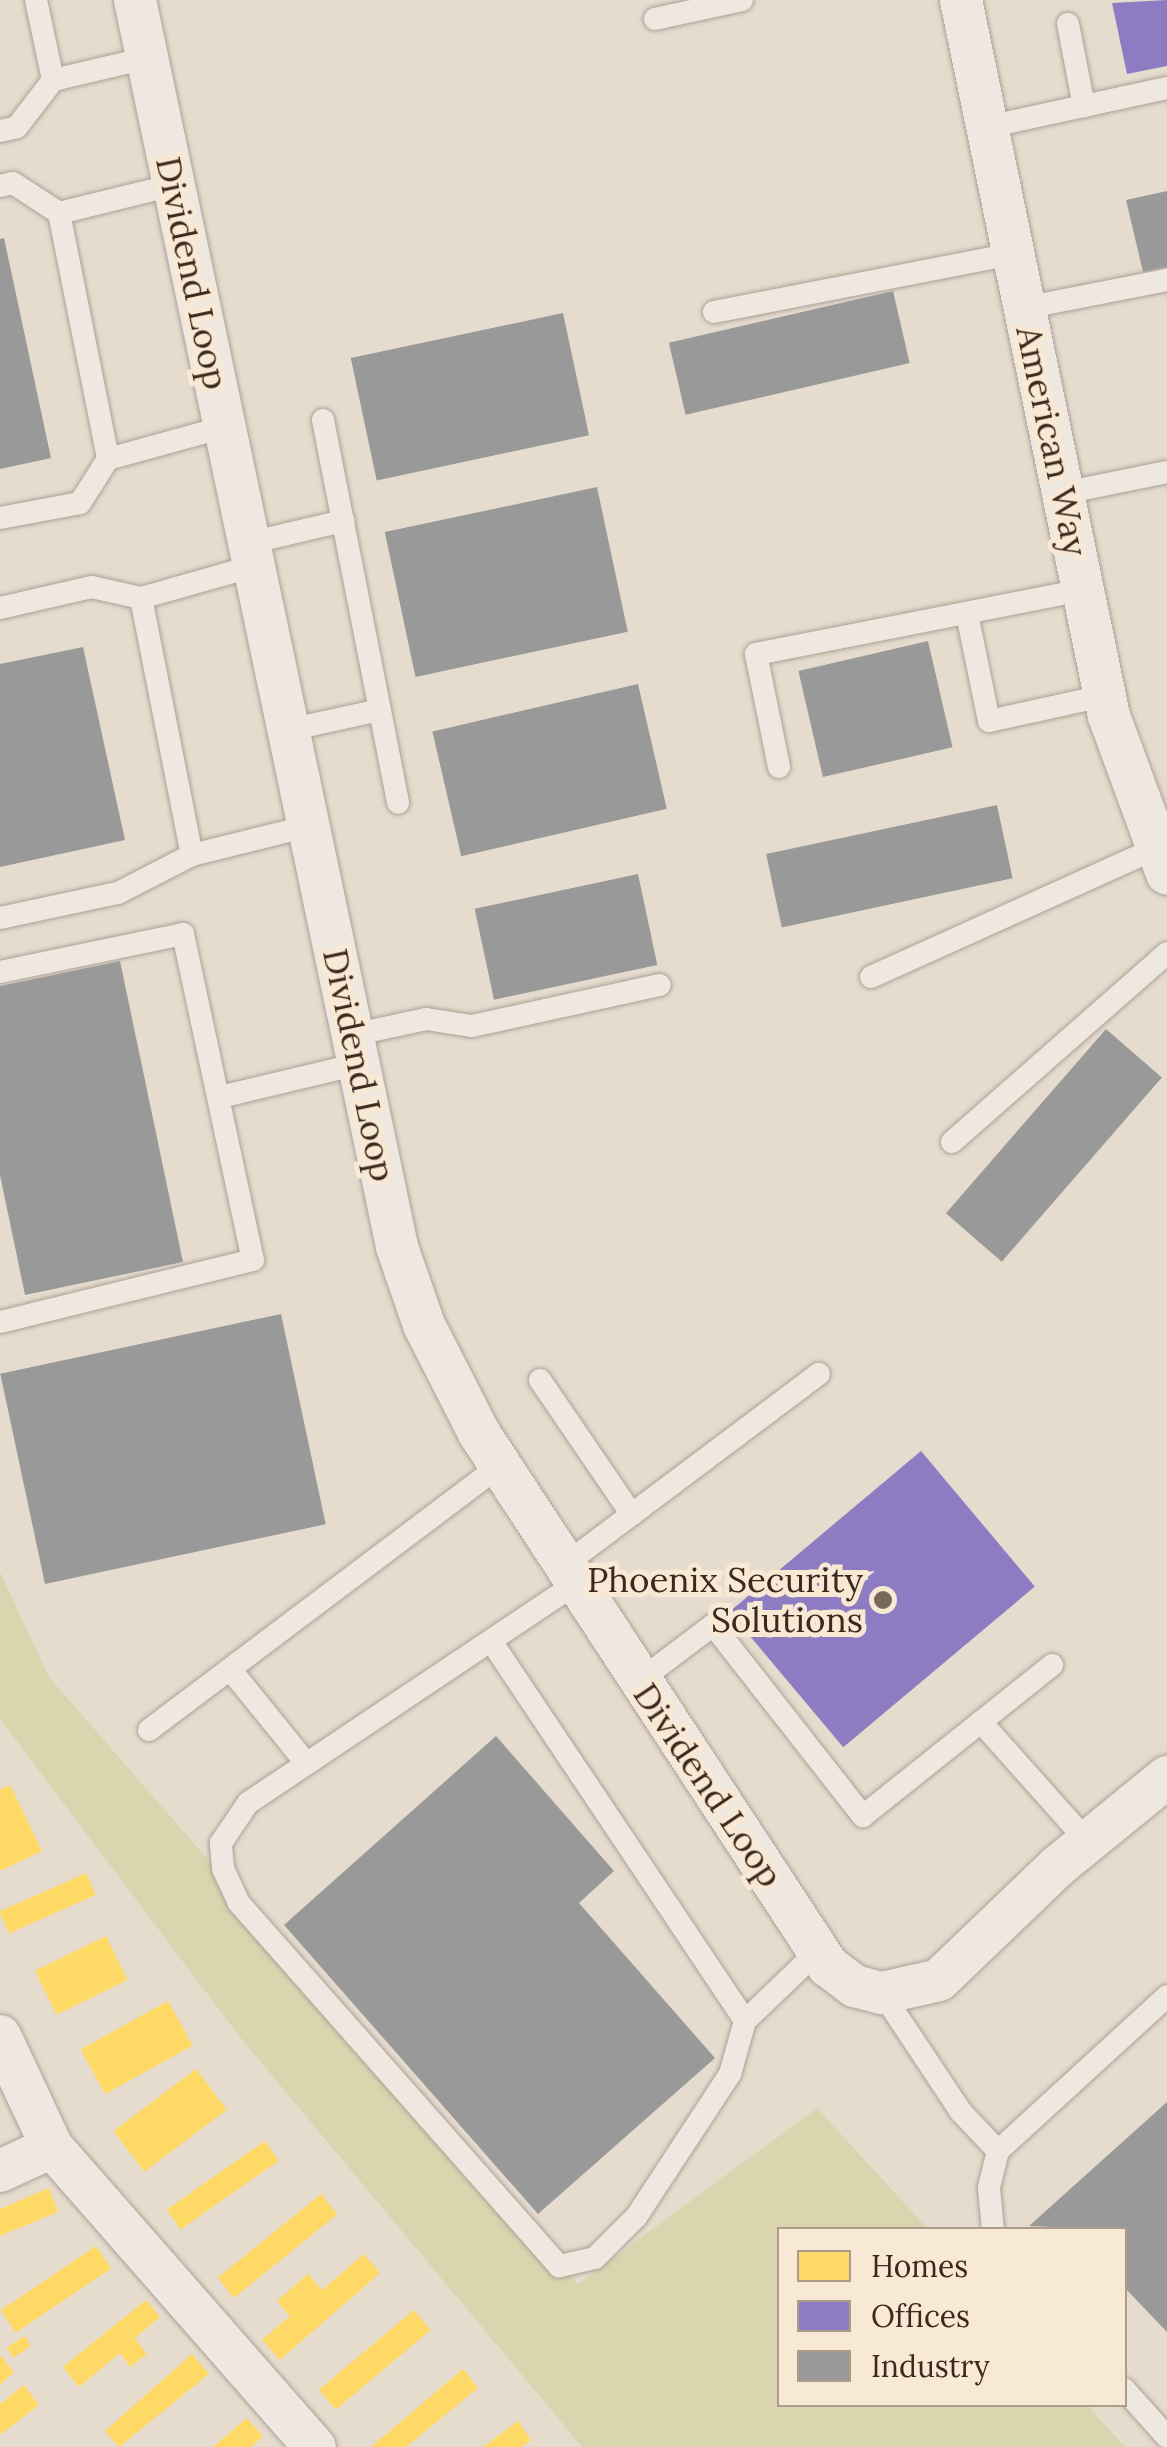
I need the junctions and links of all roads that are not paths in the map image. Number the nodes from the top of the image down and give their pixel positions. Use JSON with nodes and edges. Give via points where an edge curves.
{"nodes":[{"id":1,"x":36,"y":0,"type":"edge"},
{"id":2,"x":135,"y":0,"type":"edge"},
{"id":3,"x":742,"y":0,"type":"edge"},
{"id":4,"x":960,"y":0,"type":"edge"},
{"id":5,"x":656,"y":19,"type":"dead end"},
{"id":6,"x":1068,"y":24,"type":"dead end"},
{"id":7,"x":147,"y":58,"type":"junction"},
{"id":8,"x":53,"y":80,"type":"junction"},
{"id":9,"x":1167,"y":88,"type":"edge"},
{"id":10,"x":1084,"y":106,"type":"junction"},
{"id":11,"x":987,"y":127,"type":"junction"},
{"id":12,"x":0,"y":131,"type":"edge"},
{"id":13,"x":174,"y":184,"type":"junction"},
{"id":14,"x":0,"y":186,"type":"edge"},
{"id":15,"x":59,"y":213,"type":"junction"},
{"id":16,"x":1013,"y":254,"type":"junction"},
{"id":17,"x":1167,"y":280,"type":"edge"},
{"id":18,"x":1024,"y":308,"type":"junction"},
{"id":19,"x":714,"y":312,"type":"dead end"},
{"id":20,"x":323,"y":420,"type":"dead end"},
{"id":21,"x":224,"y":427,"type":"junction"},
{"id":22,"x":108,"y":459,"type":"junction"},
{"id":23,"x":1167,"y":472,"type":"edge"},
{"id":24,"x":1063,"y":493,"type":"junction"},
{"id":25,"x":0,"y":518,"type":"edge"},
{"id":26,"x":343,"y":522,"type":"junction"},
{"id":27,"x":251,"y":554,"type":"junction"},
{"id":28,"x":1082,"y":590,"type":"junction"},
{"id":29,"x":142,"y":598,"type":"junction"},
{"id":30,"x":0,"y":608,"type":"edge"},
{"id":31,"x":968,"y":614,"type":"junction"},
{"id":32,"x":1104,"y":696,"type":"junction"},
{"id":33,"x":380,"y":710,"type":"junction"},
{"id":34,"x":288,"y":730,"type":"junction"},
{"id":35,"x":779,"y":767,"type":"dead end"},
{"id":36,"x":398,"y":803,"type":"dead end"},
{"id":37,"x":308,"y":826,"type":"junction"},
{"id":38,"x":1158,"y":839,"type":"edge"},
{"id":39,"x":192,"y":855,"type":"junction"},
{"id":40,"x":0,"y":918,"type":"edge"},
{"id":41,"x":1167,"y":953,"type":"edge"},
{"id":42,"x":0,"y":972,"type":"edge"},
{"id":43,"x":871,"y":977,"type":"dead end"},
{"id":44,"x":660,"y":985,"type":"dead end"},
{"id":45,"x":355,"y":1050,"type":"junction"},
{"id":46,"x":220,"y":1096,"type":"junction"},
{"id":47,"x":952,"y":1142,"type":"dead end"},
{"id":48,"x":0,"y":1322,"type":"edge"},
{"id":49,"x":820,"y":1374,"type":"dead end"},
{"id":50,"x":540,"y":1380,"type":"dead end"},
{"id":51,"x":498,"y":1466,"type":"junction"},
{"id":52,"x":632,"y":1515,"type":"junction"},
{"id":53,"x":569,"y":1575,"type":"junction"},
{"id":54,"x":491,"y":1641,"type":"junction"},
{"id":55,"x":1052,"y":1665,"type":"dead end"},
{"id":56,"x":230,"y":1669,"type":"junction"},
{"id":57,"x":639,"y":1681,"type":"junction"},
{"id":58,"x":981,"y":1722,"type":"junction"},
{"id":59,"x":150,"y":1730,"type":"dead end"},
{"id":60,"x":307,"y":1764,"type":"junction"},
{"id":61,"x":1167,"y":1778,"type":"edge"},
{"id":62,"x":1088,"y":1842,"type":"junction"},
{"id":63,"x":818,"y":1950,"type":"junction"},
{"id":64,"x":882,"y":1993,"type":"junction"},
{"id":65,"x":1167,"y":1996,"type":"edge"},
{"id":66,"x":744,"y":2022,"type":"junction"},
{"id":67,"x":0,"y":2036,"type":"edge"},
{"id":68,"x":52,"y":2147,"type":"junction"},
{"id":69,"x":998,"y":2151,"type":"junction"},
{"id":70,"x":0,"y":2170,"type":"edge"},
{"id":71,"x":993,"y":2227,"type":"edge"},
{"id":72,"x":1127,"y":2392,"type":"edge"},
{"id":73,"x":1167,"y":2437,"type":"edge"},
{"id":74,"x":315,"y":2447,"type":"edge"}],
"edges":[{"from":1,"to":8,"type":"lane"},
{"from":2,"to":7,"type":"street","name":"Dividend Loop"},
{"from":3,"to":5,"type":"lane"},
{"from":4,"to":11,"type":"street","name":"American Way"},
{"from":6,"to":10,"type":"lane"},
{"from":7,"to":8,"type":"lane"},
{"from":7,"to":13,"type":"street","name":"Dividend Loop"},
{"from":8,"to":12,"type":"lane","via":[[18,127]]},
{"from":9,"to":10,"type":"lane"},
{"from":10,"to":11,"type":"lane"},
{"from":11,"to":16,"type":"street","name":"American Way"},
{"from":13,"to":15,"type":"lane"},
{"from":13,"to":21,"type":"street","name":"Dividend Loop"},
{"from":14,"to":15,"type":"lane","via":[[14,184]]},
{"from":15,"to":22,"type":"lane"},
{"from":16,"to":18,"type":"street","name":"American Way"},
{"from":16,"to":19,"type":"lane"},
{"from":17,"to":18,"type":"lane"},
{"from":18,"to":24,"type":"street","name":"American Way"},
{"from":20,"to":26,"type":"lane"},
{"from":21,"to":22,"type":"lane"},
{"from":21,"to":27,"type":"street","name":"Dividend Loop"},
{"from":22,"to":25,"type":"lane","via":[[80,504]]},
{"from":23,"to":24,"type":"lane"},
{"from":24,"to":28,"type":"street","name":"American Way"},
{"from":26,"to":27,"type":"lane"},
{"from":26,"to":33,"type":"lane"},
{"from":27,"to":29,"type":"lane"},
{"from":27,"to":34,"type":"street","name":"Dividend Loop"},
{"from":28,"to":31,"type":"lane"},
{"from":28,"to":32,"type":"street","name":"American Way"},
{"from":29,"to":30,"type":"lane","via":[[92,588]]},
{"from":29,"to":39,"type":"lane"},
{"from":31,"to":32,"type":"lane","via":[[990,721]]},
{"from":31,"to":35,"type":"lane","via":[[756,654]]},
{"from":32,"to":38,"type":"street","name":"American Way"},
{"from":33,"to":34,"type":"lane"},
{"from":33,"to":36,"type":"lane"},
{"from":34,"to":37,"type":"street","name":"Dividend Loop"},
{"from":37,"to":39,"type":"lane"},
{"from":37,"to":45,"type":"street","name":"Dividend Loop"},
{"from":38,"to":43,"type":"lane"},
{"from":39,"to":40,"type":"lane","via":[[118,893]]},
{"from":41,"to":47,"type":"lane"},
{"from":42,"to":46,"type":"lane","via":[[183,934]]},
{"from":44,"to":45,"type":"lane","via":[[472,1026],[426,1019]]},
{"from":45,"to":46,"type":"lane"},
{"from":45,"to":51,"type":"street","name":"Dividend Loop","via":[[397,1248],[424,1325]]},
{"from":46,"to":48,"type":"lane","via":[[253,1260]]},
{"from":49,"to":52,"type":"lane"},
{"from":50,"to":52,"type":"lane"},
{"from":51,"to":53,"type":"street","name":"Dividend Loop"},
{"from":51,"to":56,"type":"lane"},
{"from":52,"to":53,"type":"lane"},
{"from":53,"to":54,"type":"lane"},
{"from":53,"to":57,"type":"street","name":"Dividend Loop"},
{"from":54,"to":60,"type":"lane"},
{"from":54,"to":66,"type":"lane"},
{"from":55,"to":58,"type":"lane"},
{"from":56,"to":59,"type":"lane"},
{"from":56,"to":60,"type":"lane"},
{"from":57,"to":58,"type":"lane","via":[[713,1625],[863,1816]]},
{"from":57,"to":63,"type":"street","name":"Dividend Loop"},
{"from":58,"to":62,"type":"lane"},
{"from":60,"to":66,"type":"lane","via":[[248,1803],[221,1843],[223,1868],[239,1903],[559,2266],[595,2258],[636,2217],[730,2074]]},
{"from":61,"to":62,"type":"street"},
{"from":62,"to":64,"type":"street","via":[[939,1980]]},
{"from":63,"to":64,"type":"street","name":"Dividend Loop","via":[[855,1986]]},
{"from":63,"to":66,"type":"lane"},
{"from":64,"to":69,"type":"lane","via":[[960,2112]]},
{"from":65,"to":69,"type":"lane"},
{"from":67,"to":68,"type":"street"},
{"from":68,"to":70,"type":"street"},
{"from":68,"to":74,"type":"street"},
{"from":69,"to":71,"type":"lane","via":[[988,2188]]},
{"from":72,"to":73,"type":"lane"}]}
